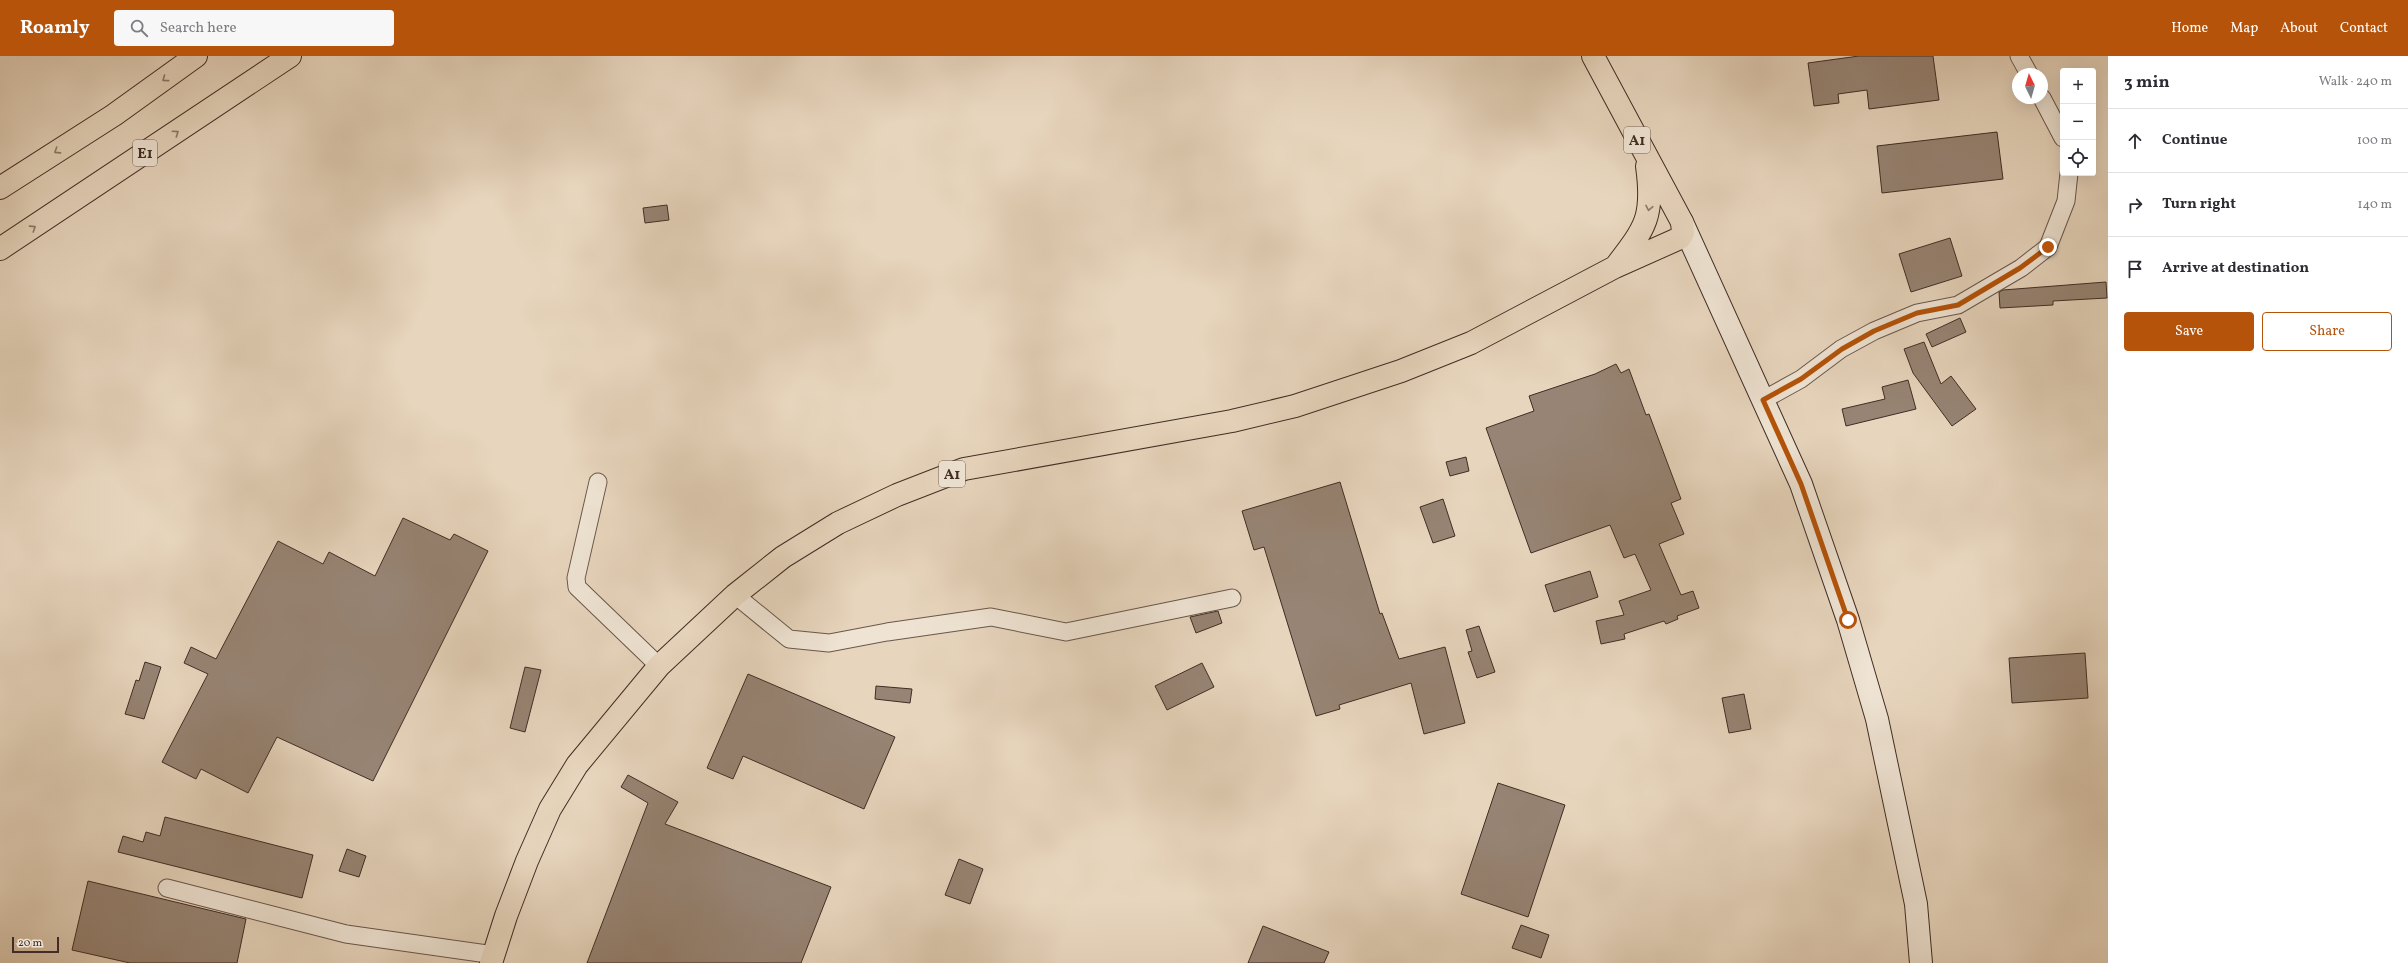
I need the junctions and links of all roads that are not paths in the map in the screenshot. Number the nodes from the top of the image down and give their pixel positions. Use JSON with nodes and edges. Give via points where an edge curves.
{"nodes":[{"id":1,"x":196,"y":56,"type":"edge"},
{"id":2,"x":290,"y":56,"type":"edge"},
{"id":3,"x":1593,"y":56,"type":"edge"},
{"id":4,"x":2019,"y":56,"type":"edge"},
{"id":5,"x":2026,"y":68,"type":"edge"},
{"id":6,"x":2045,"y":104,"type":"edge"},
{"id":7,"x":2060,"y":132,"type":"edge"},
{"id":8,"x":1645,"y":156,"type":"junction"},
{"id":9,"x":2069,"y":176,"type":"edge"},
{"id":10,"x":0,"y":188,"type":"edge"},
{"id":11,"x":1682,"y":222,"type":"junction"},
{"id":12,"x":0,"y":249,"type":"edge"},
{"id":13,"x":1615,"y":267,"type":"junction"},
{"id":14,"x":1763,"y":400,"type":"junction"},
{"id":15,"x":598,"y":482,"type":"dead end"},
{"id":16,"x":735,"y":595,"type":"junction"},
{"id":17,"x":1232,"y":598,"type":"dead end"},
{"id":18,"x":659,"y":666,"type":"junction"},
{"id":19,"x":167,"y":888,"type":"dead end"},
{"id":20,"x":492,"y":959,"type":"edge"},
{"id":21,"x":1921,"y":963,"type":"edge"}],
"edges":[{"from":1,"to":10,"type":"highway","one_way":true,"via":[[114,114]]},
{"from":12,"to":2,"type":"highway","number":"E1","one_way":true},
{"from":3,"to":8,"type":"highway","number":"A1"},
{"from":4,"to":5,"type":"street"},
{"from":6,"to":7,"type":"street"},
{"from":8,"to":11,"type":"highway","number":"A1"},
{"from":8,"to":13,"type":"highway","number":"A1","one_way":true,"via":[[1650,206],[1636,240]]},
{"from":9,"to":14,"type":"street","via":[[2066,201],[2048,247],[2026,264],[1958,305],[1917,313],[1874,331],[1842,349],[1801,379]]},
{"from":11,"to":13,"type":"highway","number":"A1","via":[[1683,233],[1674,242]]},
{"from":11,"to":14,"type":"main road"},
{"from":13,"to":16,"type":"highway","number":"A1","via":[[1471,343],[1401,372],[1295,406],[1232,421],[964,469],[897,495],[838,524],[783,557]]},
{"from":14,"to":21,"type":"main road","via":[[1803,491],[1848,620],[1877,719],[1916,904]]},
{"from":15,"to":18,"type":"street","via":[[576,578],[577,588]]},
{"from":16,"to":17,"type":"street","via":[[789,639],[829,643],[991,617],[1066,632]]},
{"from":16,"to":18,"type":"highway","number":"A1"},
{"from":18,"to":20,"type":"highway","number":"A1","via":[[577,764],[550,809],[526,861]]},
{"from":19,"to":20,"type":"street","via":[[346,934]]}]}
